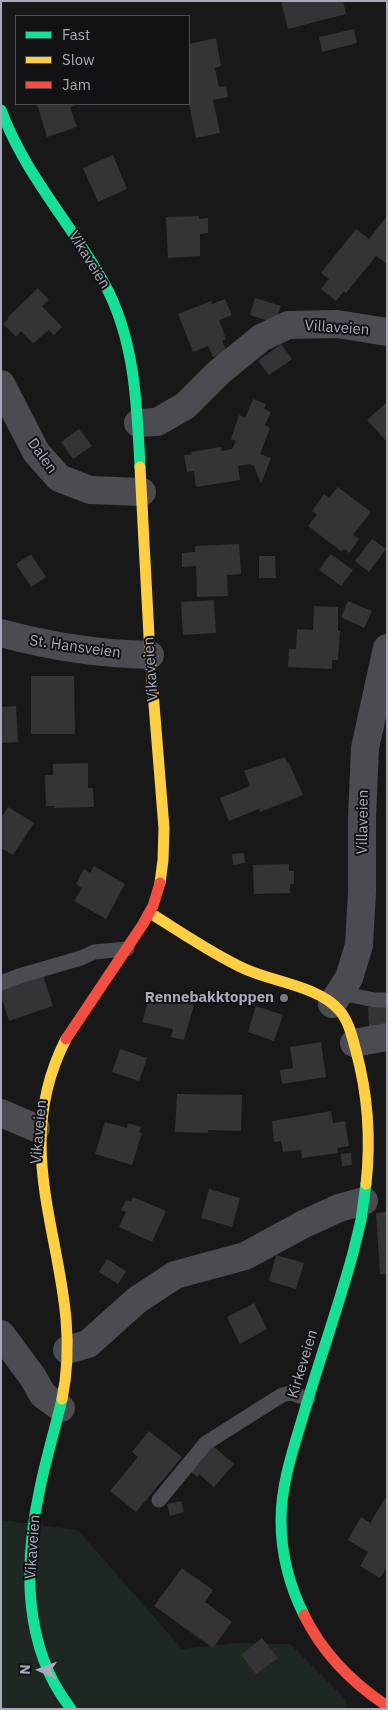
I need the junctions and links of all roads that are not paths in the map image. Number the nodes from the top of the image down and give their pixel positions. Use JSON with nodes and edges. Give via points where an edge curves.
{"nodes":[{"id":1,"x":1,"y":110,"type":"edge"},
{"id":2,"x":387,"y":332,"type":"edge"},
{"id":3,"x":1,"y":384,"type":"edge"},
{"id":4,"x":138,"y":423,"type":"junction"},
{"id":5,"x":142,"y":492,"type":"junction"},
{"id":6,"x":1,"y":633,"type":"edge"},
{"id":7,"x":387,"y":648,"type":"edge"},
{"id":8,"x":150,"y":655,"type":"junction"},
{"id":9,"x":150,"y":913,"type":"junction"},
{"id":10,"x":127,"y":949,"type":"junction"},
{"id":11,"x":1,"y":984,"type":"edge"},
{"id":12,"x":336,"y":998,"type":"junction"},
{"id":13,"x":387,"y":1000,"type":"edge"},
{"id":14,"x":387,"y":1037,"type":"edge"},
{"id":15,"x":354,"y":1043,"type":"junction"},
{"id":16,"x":1,"y":1112,"type":"edge"},
{"id":17,"x":36,"y":1128,"type":"junction"},
{"id":18,"x":364,"y":1201,"type":"junction"},
{"id":19,"x":1,"y":1334,"type":"edge"},
{"id":20,"x":67,"y":1350,"type":"junction"},
{"id":21,"x":308,"y":1399,"type":"junction"},
{"id":22,"x":61,"y":1408,"type":"junction"},
{"id":23,"x":159,"y":1500,"type":"dead end"},
{"id":24,"x":387,"y":1706,"type":"edge"},
{"id":25,"x":70,"y":1709,"type":"edge"}],
"edges":[{"from":1,"to":4,"type":"main road","name":"Vikaveien","via":[[25,163],[89,257],[118,313],[133,369]]},
{"from":2,"to":4,"type":"street","name":"Villaveien","via":[[337,324],[288,325],[261,338],[218,373],[185,406],[157,422]]},
{"from":3,"to":5,"type":"street","name":"Dalen","via":[[36,452],[58,478],[90,490]]},
{"from":4,"to":5,"type":"main road","name":"Vikaveien"},
{"from":5,"to":8,"type":"main road","name":"Vikaveien"},
{"from":6,"to":8,"type":"street","name":"St. Hansveien","via":[[32,642],[118,654]]},
{"from":7,"to":12,"type":"street","name":"Villaveien","via":[[365,748],[359,945],[349,978]]},
{"from":8,"to":9,"type":"main road","name":"Vikaveien","via":[[164,851],[158,893]]},
{"from":9,"to":10,"type":"main road","name":"Vikaveien"},
{"from":9,"to":12,"type":"main road","via":[[247,970],[318,996]]},
{"from":10,"to":11,"type":"lane","via":[[94,952]]},
{"from":10,"to":17,"type":"main road","name":"Vikaveien","via":[[75,1021],[55,1056],[38,1106]]},
{"from":12,"to":13,"type":"lane"},
{"from":12,"to":15,"type":"main road","name":"Kirkeveien"},
{"from":14,"to":15,"type":"street"},
{"from":15,"to":18,"type":"main road","name":"Kirkeveien","via":[[366,1099],[368,1129]]},
{"from":16,"to":17,"type":"street"},
{"from":17,"to":20,"type":"main road","name":"Vikaveien","via":[[34,1166],[62,1305]]},
{"from":18,"to":20,"type":"street","via":[[304,1224],[245,1256],[175,1275],[136,1300],[88,1344]]},
{"from":18,"to":21,"type":"main road","name":"Kirkeveien","via":[[356,1242]]},
{"from":19,"to":22,"type":"street","via":[[43,1395]]},
{"from":20,"to":22,"type":"main road","name":"Vikaveien"},
{"from":21,"to":23,"type":"lane","via":[[291,1393],[282,1395],[206,1443]]},
{"from":21,"to":24,"type":"main road","name":"Kirkeveien","via":[[282,1498],[282,1539],[289,1578],[304,1618],[320,1644],[360,1688]]},
{"from":22,"to":25,"type":"main road","name":"Vikaveien","via":[[32,1520],[30,1589],[33,1622],[42,1654]]}]}
